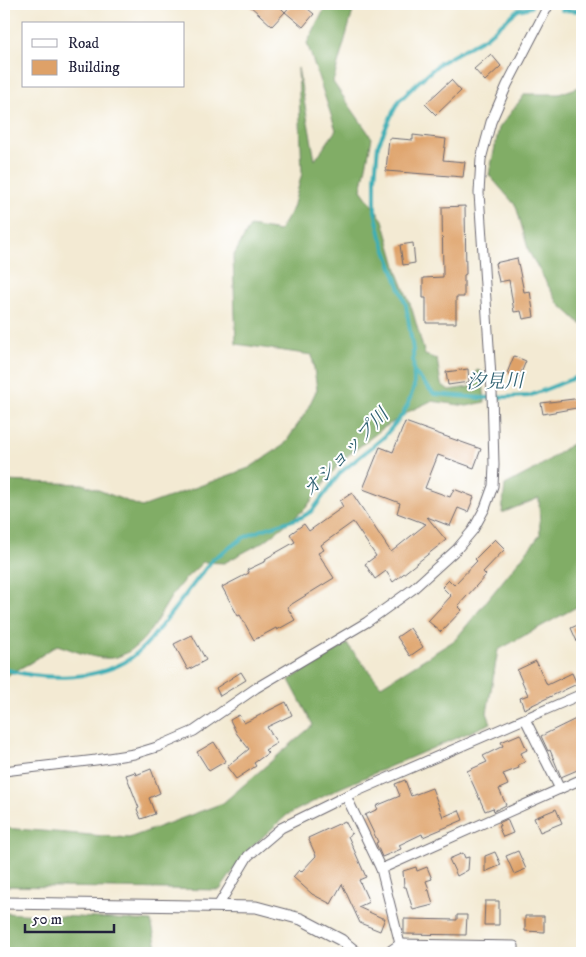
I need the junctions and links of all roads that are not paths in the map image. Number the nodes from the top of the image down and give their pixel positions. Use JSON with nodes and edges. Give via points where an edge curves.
{"nodes":[{"id":1,"x":549,"y":4,"type":"edge"},
{"id":2,"x":582,"y":694,"type":"edge"},
{"id":3,"x":526,"y":719,"type":"junction"},
{"id":4,"x":4,"y":771,"type":"edge"},
{"id":5,"x":582,"y":779,"type":"edge"},
{"id":6,"x":560,"y":789,"type":"junction"},
{"id":7,"x":346,"y":796,"type":"junction"},
{"id":8,"x":381,"y":869,"type":"junction"},
{"id":9,"x":4,"y":903,"type":"edge"},
{"id":10,"x":218,"y":906,"type":"junction"},
{"id":11,"x":400,"y":944,"type":"junction"},
{"id":12,"x":357,"y":953,"type":"edge"},
{"id":13,"x":387,"y":953,"type":"edge"},
{"id":14,"x":514,"y":953,"type":"edge"}],
"edges":[{"from":1,"to":4,"type":"street","via":[[507,85],[491,122],[481,159],[480,203],[492,392],[493,486],[473,530],[413,589],[368,622],[256,688],[194,731],[134,754]]},
{"from":2,"to":3,"type":"street"},
{"from":3,"to":6,"type":"street"},
{"from":3,"to":7,"type":"street"},
{"from":5,"to":6,"type":"street"},
{"from":6,"to":8,"type":"street"},
{"from":7,"to":8,"type":"street"},
{"from":7,"to":10,"type":"street","via":[[281,828],[248,856]]},
{"from":8,"to":11,"type":"street"},
{"from":9,"to":10,"type":"street"},
{"from":10,"to":12,"type":"street","via":[[256,907],[302,919],[341,940]]},
{"from":11,"to":13,"type":"street"},
{"from":11,"to":14,"type":"street","via":[[514,946]]}]}
